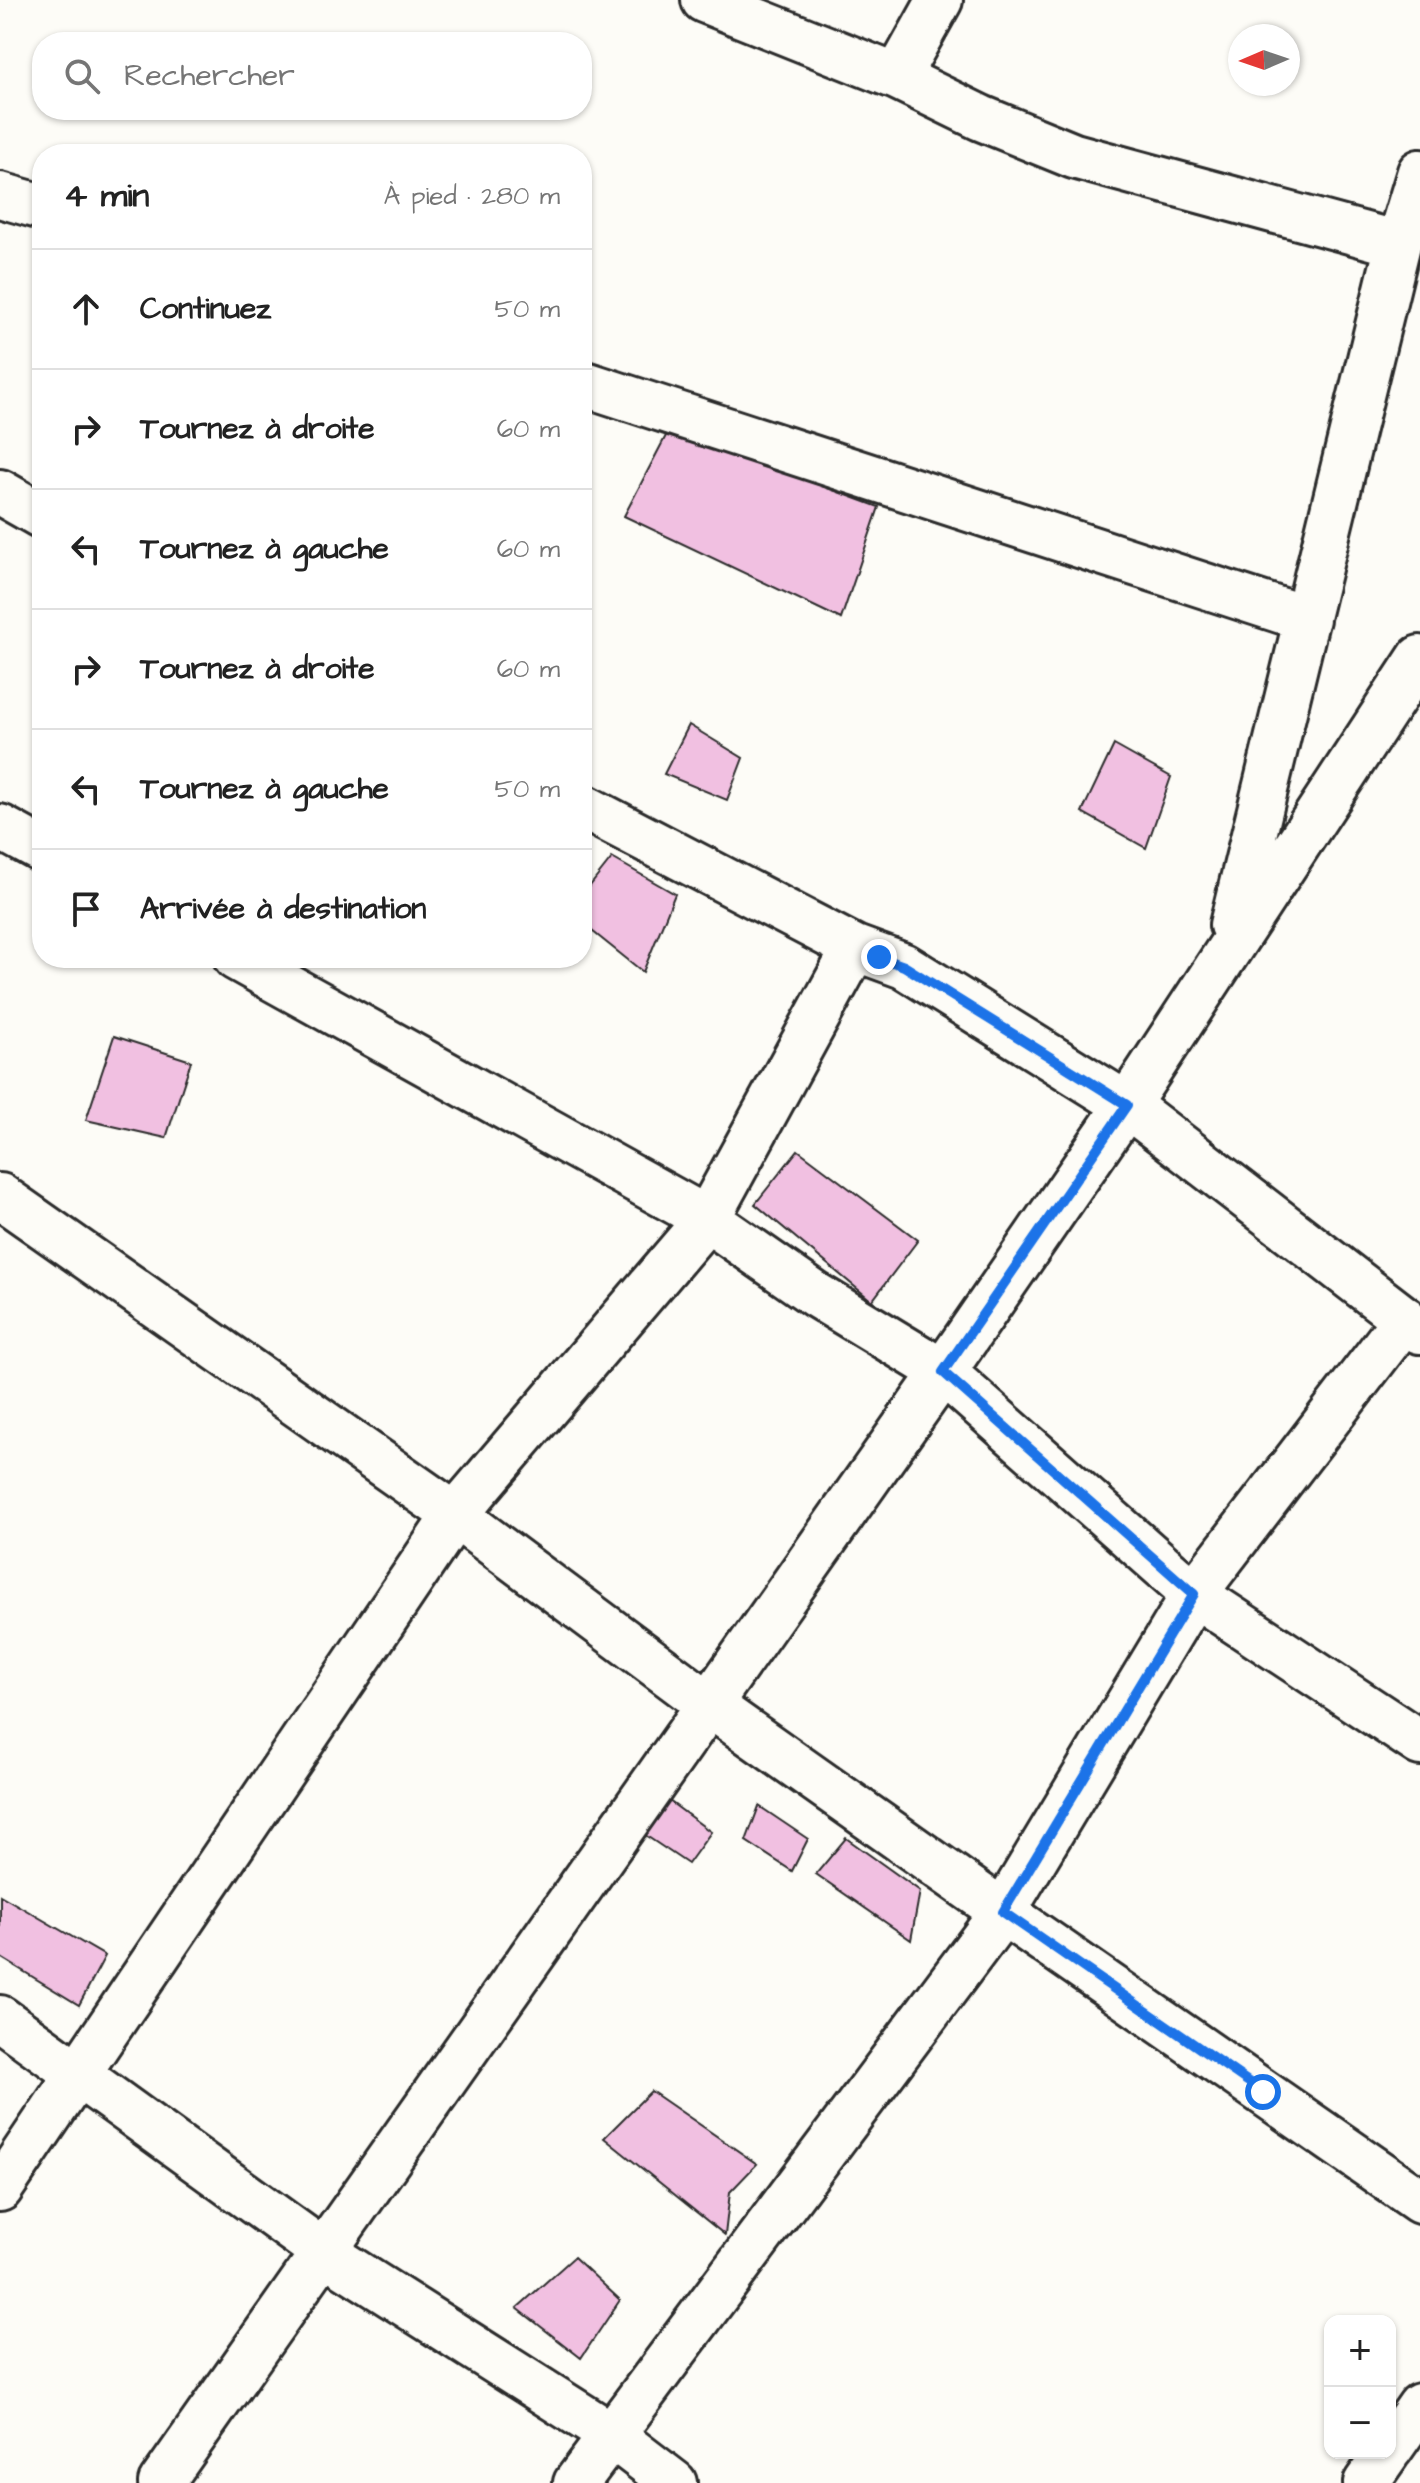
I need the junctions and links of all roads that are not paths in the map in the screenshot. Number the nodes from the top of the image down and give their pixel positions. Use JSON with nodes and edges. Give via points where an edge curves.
{"nodes":[{"id":1,"x":704,"y":0,"type":"edge"},
{"id":2,"x":940,"y":0,"type":"edge"},
{"id":3,"x":897,"y":77,"type":"junction"},
{"id":4,"x":1420,"y":172,"type":"edge"},
{"id":5,"x":0,"y":195,"type":"edge"},
{"id":6,"x":32,"y":204,"type":"edge"},
{"id":7,"x":1398,"y":244,"type":"junction"},
{"id":8,"x":592,"y":386,"type":"edge"},
{"id":9,"x":0,"y":492,"type":"edge"},
{"id":10,"x":32,"y":510,"type":"edge"},
{"id":11,"x":1307,"y":619,"type":"junction"},
{"id":12,"x":1420,"y":658,"type":"edge"},
{"id":13,"x":592,"y":811,"type":"edge"},
{"id":14,"x":0,"y":827,"type":"edge"},
{"id":15,"x":32,"y":845,"type":"edge"},
{"id":16,"x":855,"y":948,"type":"junction"},
{"id":17,"x":1225,"y":955,"type":"junction"},
{"id":18,"x":254,"y":968,"type":"edge"},
{"id":19,"x":1127,"y":1105,"type":"junction"},
{"id":20,"x":0,"y":1196,"type":"edge"},
{"id":21,"x":707,"y":1219,"type":"junction"},
{"id":22,"x":1412,"y":1325,"type":"edge"},
{"id":23,"x":943,"y":1372,"type":"junction"},
{"id":24,"x":455,"y":1515,"type":"junction"},
{"id":25,"x":1194,"y":1594,"type":"junction"},
{"id":26,"x":707,"y":1703,"type":"junction"},
{"id":27,"x":1420,"y":1743,"type":"edge"},
{"id":28,"x":1003,"y":1912,"type":"junction"},
{"id":29,"x":0,"y":2018,"type":"edge"},
{"id":30,"x":79,"y":2075,"type":"junction"},
{"id":31,"x":0,"y":2189,"type":"edge"},
{"id":32,"x":1420,"y":2201,"type":"edge"},
{"id":33,"x":325,"y":2253,"type":"junction"},
{"id":34,"x":1420,"y":2406,"type":"edge"},
{"id":35,"x":610,"y":2434,"type":"junction"},
{"id":36,"x":1396,"y":2441,"type":"edge"},
{"id":37,"x":1383,"y":2459,"type":"edge"},
{"id":38,"x":161,"y":2483,"type":"edge"},
{"id":39,"x":576,"y":2483,"type":"edge"},
{"id":40,"x":674,"y":2483,"type":"edge"},
{"id":41,"x":1366,"y":2483,"type":"edge"}],
"edges":[{"from":1,"to":3,"type":"street"},
{"from":2,"to":3,"type":"street"},
{"from":3,"to":7,"type":"street","via":[[1074,156]]},
{"from":4,"to":7,"type":"street"},
{"from":5,"to":6,"type":"street"},
{"from":7,"to":11,"type":"street"},
{"from":8,"to":11,"type":"street"},
{"from":9,"to":10,"type":"street"},
{"from":11,"to":17,"type":"street"},
{"from":12,"to":17,"type":"street"},
{"from":13,"to":16,"type":"street"},
{"from":14,"to":15,"type":"street"},
{"from":16,"to":19,"type":"street","via":[[904,966]]},
{"from":16,"to":21,"type":"street"},
{"from":17,"to":19,"type":"street"},
{"from":18,"to":21,"type":"street"},
{"from":19,"to":22,"type":"street"},
{"from":19,"to":23,"type":"street"},
{"from":20,"to":24,"type":"street"},
{"from":21,"to":23,"type":"street","via":[[816,1295]]},
{"from":21,"to":24,"type":"street"},
{"from":22,"to":25,"type":"street"},
{"from":23,"to":25,"type":"street"},
{"from":23,"to":26,"type":"street"},
{"from":24,"to":26,"type":"street"},
{"from":24,"to":30,"type":"street"},
{"from":25,"to":27,"type":"street"},
{"from":25,"to":28,"type":"street"},
{"from":26,"to":28,"type":"street"},
{"from":26,"to":33,"type":"street"},
{"from":28,"to":32,"type":"street"},
{"from":28,"to":35,"type":"street"},
{"from":29,"to":30,"type":"street"},
{"from":30,"to":31,"type":"street"},
{"from":30,"to":33,"type":"street"},
{"from":33,"to":35,"type":"street"},
{"from":33,"to":38,"type":"street"},
{"from":34,"to":36,"type":"street"},
{"from":35,"to":39,"type":"street"},
{"from":35,"to":40,"type":"street"},
{"from":37,"to":41,"type":"street"}]}
